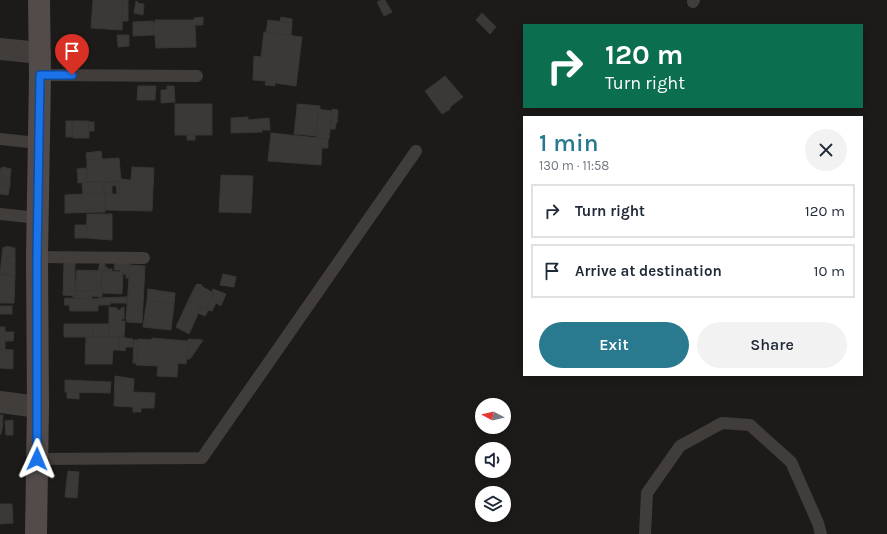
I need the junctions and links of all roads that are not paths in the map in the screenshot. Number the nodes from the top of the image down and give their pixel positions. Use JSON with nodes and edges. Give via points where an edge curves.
{"nodes":[{"id":1,"x":39,"y":0,"type":"edge"},
{"id":2,"x":0,"y":49,"type":"edge"},
{"id":3,"x":40,"y":53,"type":"junction"},
{"id":4,"x":40,"y":75,"type":"junction"},
{"id":5,"x":197,"y":76,"type":"dead end"},
{"id":6,"x":0,"y":139,"type":"edge"},
{"id":7,"x":38,"y":143,"type":"junction"},
{"id":8,"x":416,"y":151,"type":"dead end"},
{"id":9,"x":0,"y":214,"type":"edge"},
{"id":10,"x":38,"y":218,"type":"junction"},
{"id":11,"x":37,"y":257,"type":"junction"},
{"id":12,"x":144,"y":258,"type":"dead end"},
{"id":13,"x":0,"y":402,"type":"edge"},
{"id":14,"x":38,"y":407,"type":"junction"},
{"id":15,"x":37,"y":459,"type":"junction"},
{"id":16,"x":36,"y":534,"type":"edge"},
{"id":17,"x":645,"y":534,"type":"edge"},
{"id":18,"x":821,"y":534,"type":"edge"}],
"edges":[{"from":1,"to":3,"type":"main road"},
{"from":2,"to":3,"type":"street"},
{"from":3,"to":4,"type":"main road"},
{"from":4,"to":5,"type":"lane"},
{"from":4,"to":7,"type":"main road"},
{"from":6,"to":7,"type":"lane"},
{"from":7,"to":10,"type":"main road"},
{"from":8,"to":15,"type":"lane","via":[[202,458]]},
{"from":9,"to":10,"type":"lane"},
{"from":10,"to":11,"type":"main road"},
{"from":11,"to":12,"type":"lane"},
{"from":11,"to":14,"type":"main road"},
{"from":13,"to":14,"type":"street"},
{"from":14,"to":15,"type":"main road"},
{"from":15,"to":16,"type":"main road"},
{"from":17,"to":18,"type":"lane","via":[[647,493],[680,446],[722,423],[750,425],[791,462]]}]}
